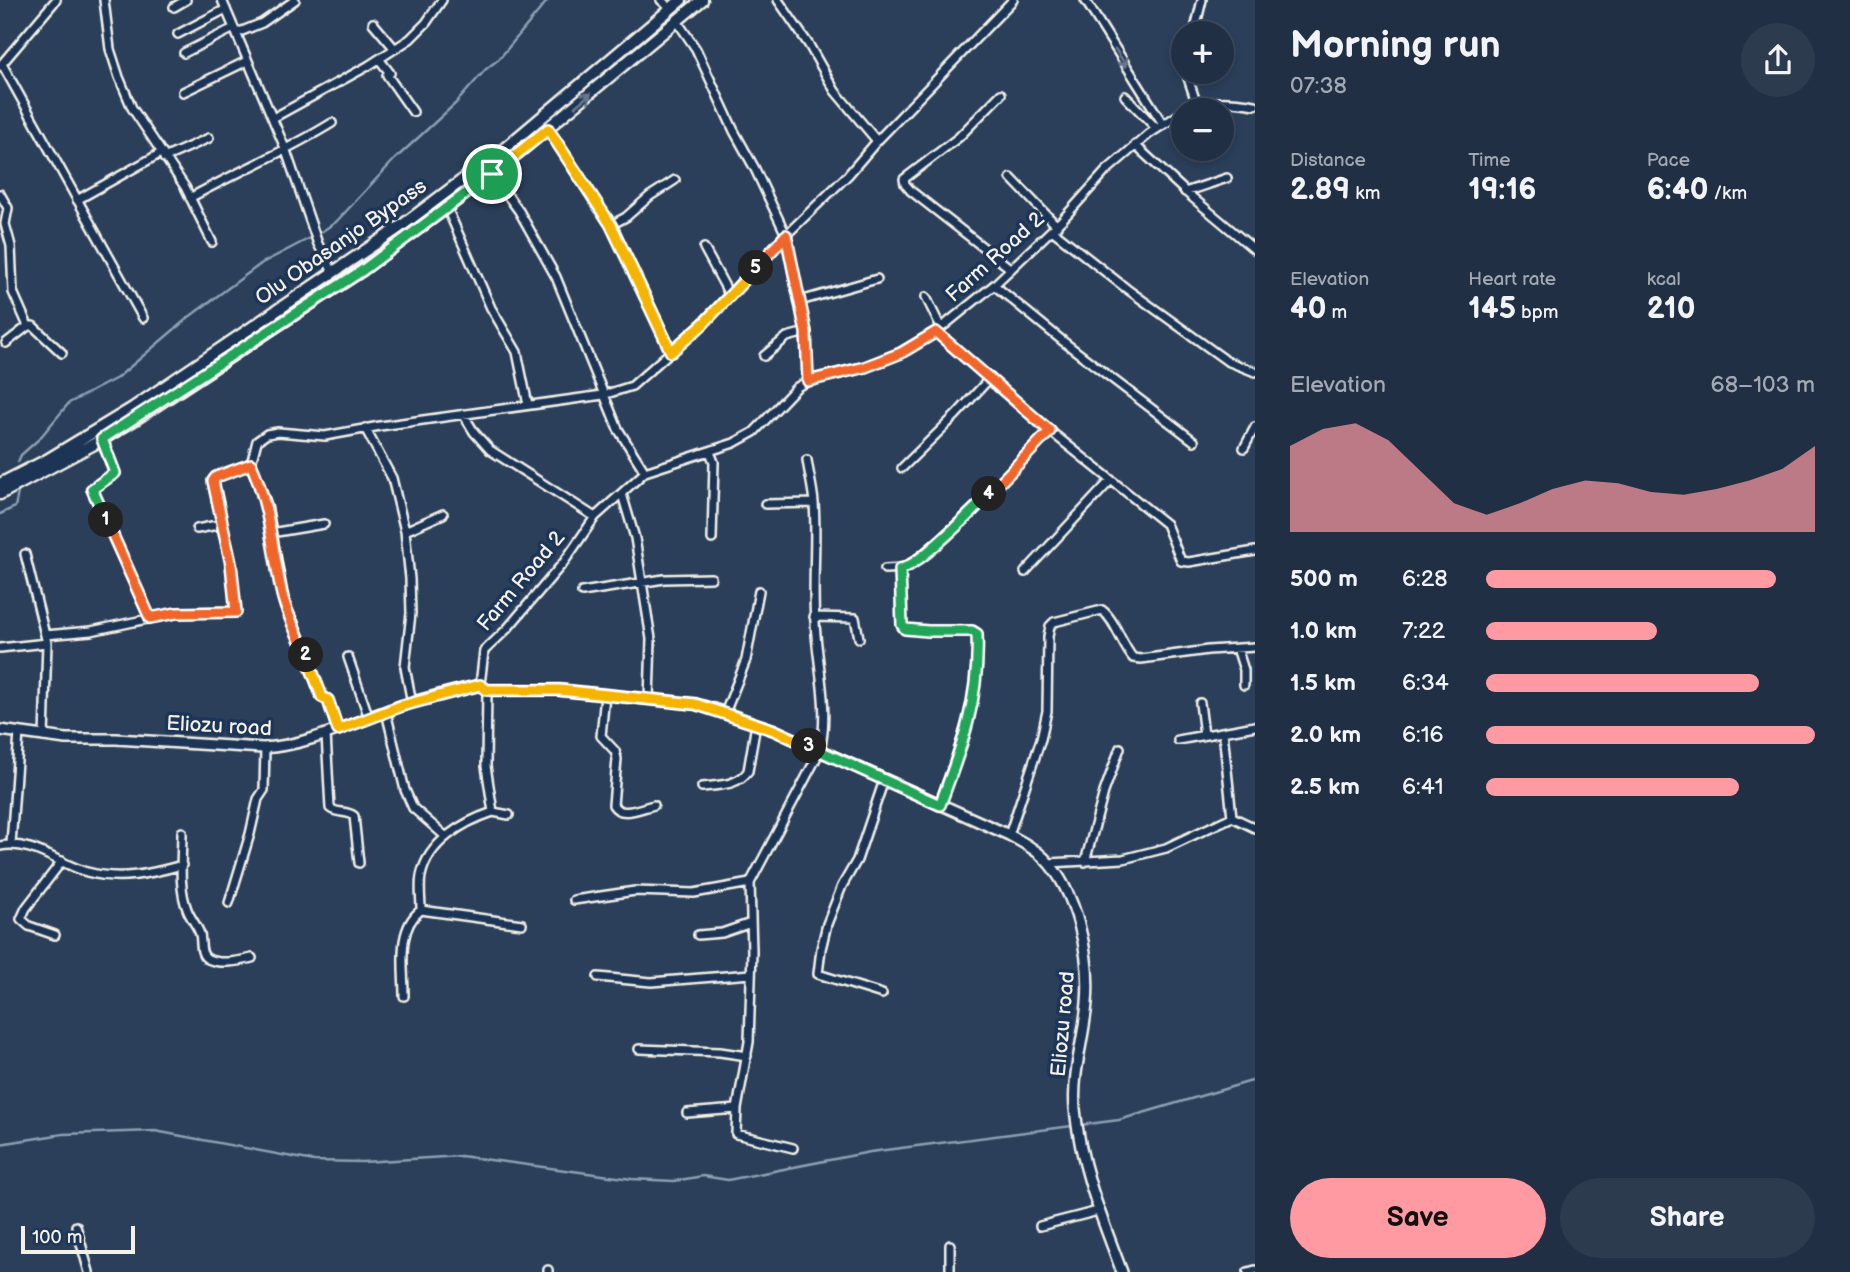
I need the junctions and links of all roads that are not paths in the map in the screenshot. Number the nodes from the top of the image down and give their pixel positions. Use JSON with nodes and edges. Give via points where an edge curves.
{"nodes":[{"id":1,"x":56,"y":0,"type":"edge"},
{"id":2,"x":104,"y":0,"type":"edge"},
{"id":3,"x":186,"y":0,"type":"edge"},
{"id":4,"x":222,"y":0,"type":"edge"},
{"id":5,"x":295,"y":0,"type":"edge"},
{"id":6,"x":430,"y":0,"type":"edge"},
{"id":7,"x":661,"y":0,"type":"edge"},
{"id":8,"x":681,"y":0,"type":"edge"},
{"id":9,"x":702,"y":0,"type":"edge"},
{"id":10,"x":778,"y":0,"type":"edge"},
{"id":11,"x":1013,"y":0,"type":"edge"},
{"id":12,"x":1085,"y":0,"type":"edge"},
{"id":13,"x":1202,"y":0,"type":"edge"},
{"id":14,"x":440,"y":3,"type":"edge"},
{"id":15,"x":174,"y":7,"type":"dead end"},
{"id":16,"x":226,"y":9,"type":"junction"},
{"id":17,"x":671,"y":9,"type":"junction"},
{"id":18,"x":677,"y":21,"type":"junction"},
{"id":19,"x":1197,"y":21,"type":"edge"},
{"id":20,"x":373,"y":23,"type":"dead end"},
{"id":21,"x":236,"y":31,"type":"junction"},
{"id":22,"x":178,"y":34,"type":"dead end"},
{"id":23,"x":395,"y":49,"type":"junction"},
{"id":24,"x":184,"y":53,"type":"dead end"},
{"id":25,"x":379,"y":59,"type":"junction"},
{"id":26,"x":247,"y":61,"type":"junction"},
{"id":27,"x":1,"y":65,"type":"edge"},
{"id":28,"x":183,"y":92,"type":"dead end"},
{"id":29,"x":1001,"y":94,"type":"dead end"},
{"id":30,"x":1125,"y":96,"type":"dead end"},
{"id":31,"x":1234,"y":102,"type":"edge"},
{"id":32,"x":1255,"y":105,"type":"edge"},
{"id":33,"x":413,"y":112,"type":"dead end"},
{"id":34,"x":274,"y":118,"type":"junction"},
{"id":35,"x":1171,"y":119,"type":"edge"},
{"id":36,"x":332,"y":123,"type":"dead end"},
{"id":37,"x":1160,"y":126,"type":"junction"},
{"id":38,"x":548,"y":129,"type":"junction"},
{"id":39,"x":209,"y":138,"type":"dead end"},
{"id":40,"x":877,"y":141,"type":"junction"},
{"id":41,"x":1135,"y":145,"type":"junction"},
{"id":42,"x":285,"y":148,"type":"junction"},
{"id":43,"x":162,"y":155,"type":"junction"},
{"id":44,"x":492,"y":174,"type":"junction"},
{"id":45,"x":1011,"y":178,"type":"dead end"},
{"id":46,"x":1227,"y":178,"type":"dead end"},
{"id":47,"x":676,"y":180,"type":"dead end"},
{"id":48,"x":1185,"y":192,"type":"junction"},
{"id":49,"x":0,"y":194,"type":"edge"},
{"id":50,"x":190,"y":198,"type":"junction"},
{"id":51,"x":77,"y":200,"type":"junction"},
{"id":52,"x":447,"y":208,"type":"junction"},
{"id":53,"x":611,"y":225,"type":"junction"},
{"id":54,"x":1054,"y":228,"type":"junction"},
{"id":55,"x":786,"y":235,"type":"junction"},
{"id":56,"x":212,"y":242,"type":"dead end"},
{"id":57,"x":704,"y":248,"type":"dead end"},
{"id":58,"x":1255,"y":250,"type":"edge"},
{"id":59,"x":1011,"y":269,"type":"junction"},
{"id":60,"x":333,"y":272,"type":"junction"},
{"id":61,"x":877,"y":279,"type":"dead end"},
{"id":62,"x":994,"y":285,"type":"junction"},
{"id":63,"x":730,"y":296,"type":"junction"},
{"id":64,"x":926,"y":298,"type":"dead end"},
{"id":65,"x":800,"y":301,"type":"junction"},
{"id":66,"x":143,"y":318,"type":"dead end"},
{"id":67,"x":28,"y":326,"type":"junction"},
{"id":68,"x":939,"y":330,"type":"junction"},
{"id":69,"x":806,"y":332,"type":"junction"},
{"id":70,"x":6,"y":343,"type":"dead end"},
{"id":71,"x":671,"y":352,"type":"junction"},
{"id":72,"x":62,"y":353,"type":"dead end"},
{"id":73,"x":764,"y":356,"type":"dead end"},
{"id":74,"x":1255,"y":372,"type":"edge"},
{"id":75,"x":990,"y":378,"type":"junction"},
{"id":76,"x":808,"y":381,"type":"junction"},
{"id":77,"x":603,"y":395,"type":"junction"},
{"id":78,"x":528,"y":405,"type":"junction"},
{"id":79,"x":463,"y":414,"type":"junction"},
{"id":80,"x":1255,"y":427,"type":"edge"},
{"id":81,"x":365,"y":428,"type":"junction"},
{"id":82,"x":1050,"y":431,"type":"junction"},
{"id":83,"x":102,"y":439,"type":"junction"},
{"id":84,"x":1194,"y":441,"type":"dead end"},
{"id":85,"x":1244,"y":448,"type":"dead end"},
{"id":86,"x":710,"y":452,"type":"junction"},
{"id":87,"x":807,"y":460,"type":"dead end"},
{"id":88,"x":251,"y":464,"type":"junction"},
{"id":89,"x":902,"y":468,"type":"dead end"},
{"id":90,"x":645,"y":472,"type":"junction"},
{"id":91,"x":1111,"y":480,"type":"junction"},
{"id":92,"x":0,"y":484,"type":"edge"},
{"id":93,"x":0,"y":494,"type":"edge"},
{"id":94,"x":622,"y":494,"type":"junction"},
{"id":95,"x":814,"y":503,"type":"junction"},
{"id":96,"x":765,"y":504,"type":"dead end"},
{"id":97,"x":443,"y":514,"type":"dead end"},
{"id":98,"x":596,"y":517,"type":"junction"},
{"id":99,"x":222,"y":524,"type":"junction"},
{"id":100,"x":324,"y":524,"type":"dead end"},
{"id":101,"x":197,"y":529,"type":"dead end"},
{"id":102,"x":405,"y":531,"type":"junction"},
{"id":103,"x":271,"y":533,"type":"junction"},
{"id":104,"x":712,"y":540,"type":"dead end"},
{"id":105,"x":1255,"y":551,"type":"edge"},
{"id":106,"x":25,"y":554,"type":"dead end"},
{"id":107,"x":885,"y":569,"type":"dead end"},
{"id":108,"x":900,"y":569,"type":"junction"},
{"id":109,"x":1025,"y":572,"type":"dead end"},
{"id":110,"x":711,"y":578,"type":"dead end"},
{"id":111,"x":642,"y":582,"type":"junction"},
{"id":112,"x":759,"y":591,"type":"dead end"},
{"id":113,"x":582,"y":592,"type":"dead end"},
{"id":114,"x":814,"y":617,"type":"junction"},
{"id":115,"x":150,"y":618,"type":"junction"},
{"id":116,"x":859,"y":638,"type":"dead end"},
{"id":117,"x":46,"y":639,"type":"junction"},
{"id":118,"x":1255,"y":647,"type":"edge"},
{"id":119,"x":0,"y":648,"type":"edge"},
{"id":120,"x":1237,"y":648,"type":"junction"},
{"id":121,"x":348,"y":657,"type":"dead end"},
{"id":122,"x":1244,"y":685,"type":"dead end"},
{"id":123,"x":483,"y":687,"type":"junction"},
{"id":124,"x":605,"y":695,"type":"junction"},
{"id":125,"x":649,"y":699,"type":"junction"},
{"id":126,"x":412,"y":703,"type":"junction"},
{"id":127,"x":1200,"y":703,"type":"dead end"},
{"id":128,"x":386,"y":712,"type":"junction"},
{"id":129,"x":725,"y":713,"type":"junction"},
{"id":130,"x":369,"y":718,"type":"junction"},
{"id":131,"x":756,"y":724,"type":"junction"},
{"id":132,"x":1255,"y":726,"type":"edge"},
{"id":133,"x":0,"y":730,"type":"edge"},
{"id":134,"x":338,"y":730,"type":"junction"},
{"id":135,"x":1223,"y":732,"type":"junction"},
{"id":136,"x":19,"y":733,"type":"junction"},
{"id":137,"x":326,"y":734,"type":"junction"},
{"id":138,"x":1204,"y":736,"type":"junction"},
{"id":139,"x":44,"y":737,"type":"junction"},
{"id":140,"x":1178,"y":740,"type":"dead end"},
{"id":141,"x":265,"y":748,"type":"junction"},
{"id":142,"x":1120,"y":748,"type":"dead end"},
{"id":143,"x":820,"y":751,"type":"junction"},
{"id":144,"x":884,"y":780,"type":"junction"},
{"id":145,"x":702,"y":787,"type":"dead end"},
{"id":146,"x":940,"y":805,"type":"junction"},
{"id":147,"x":654,"y":806,"type":"dead end"},
{"id":148,"x":493,"y":812,"type":"junction"},
{"id":149,"x":509,"y":815,"type":"dead end"},
{"id":150,"x":1232,"y":817,"type":"junction"},
{"id":151,"x":1255,"y":828,"type":"edge"},
{"id":152,"x":183,"y":832,"type":"dead end"},
{"id":153,"x":1009,"y":835,"type":"junction"},
{"id":154,"x":445,"y":836,"type":"junction"},
{"id":155,"x":11,"y":844,"type":"junction"},
{"id":156,"x":0,"y":846,"type":"edge"},
{"id":157,"x":62,"y":861,"type":"junction"},
{"id":158,"x":1085,"y":862,"type":"junction"},
{"id":159,"x":359,"y":863,"type":"dead end"},
{"id":160,"x":1049,"y":863,"type":"junction"},
{"id":161,"x":182,"y":865,"type":"junction"},
{"id":162,"x":750,"y":883,"type":"junction"},
{"id":163,"x":574,"y":900,"type":"dead end"},
{"id":164,"x":229,"y":903,"type":"dead end"},
{"id":165,"x":421,"y":909,"type":"junction"},
{"id":166,"x":751,"y":923,"type":"junction"},
{"id":167,"x":522,"y":924,"type":"dead end"},
{"id":168,"x":55,"y":934,"type":"dead end"},
{"id":169,"x":698,"y":934,"type":"dead end"},
{"id":170,"x":252,"y":958,"type":"dead end"},
{"id":171,"x":751,"y":974,"type":"junction"},
{"id":172,"x":598,"y":977,"type":"dead end"},
{"id":173,"x":882,"y":994,"type":"dead end"},
{"id":174,"x":404,"y":996,"type":"dead end"},
{"id":175,"x":639,"y":1049,"type":"dead end"},
{"id":176,"x":747,"y":1056,"type":"junction"},
{"id":177,"x":737,"y":1109,"type":"junction"},
{"id":178,"x":687,"y":1113,"type":"dead end"},
{"id":179,"x":793,"y":1147,"type":"dead end"},
{"id":180,"x":1098,"y":1211,"type":"junction"},
{"id":181,"x":76,"y":1226,"type":"dead end"},
{"id":182,"x":1040,"y":1226,"type":"dead end"},
{"id":183,"x":950,"y":1245,"type":"dead end"},
{"id":184,"x":1255,"y":1270,"type":"edge"},
{"id":185,"x":89,"y":1272,"type":"edge"},
{"id":186,"x":950,"y":1272,"type":"edge"},
{"id":187,"x":1122,"y":1272,"type":"edge"},
{"id":188,"x":1248,"y":1272,"type":"edge"}],
"edges":[{"from":1,"to":27,"type":"street"},
{"from":2,"to":43,"type":"street","via":[[119,78]]},
{"from":3,"to":15,"type":"street"},
{"from":4,"to":16,"type":"street"},
{"from":5,"to":21,"type":"street","via":[[262,23]]},
{"from":6,"to":14,"type":"street"},
{"from":7,"to":17,"type":"street"},
{"from":8,"to":17,"type":"main road","name":"Olu Obasanjo Bypass"},
{"from":9,"to":18,"type":"main road"},
{"from":10,"to":40,"type":"street","via":[[835,91]]},
{"from":11,"to":40,"type":"street"},
{"from":12,"to":37,"type":"street","one_way":true},
{"from":13,"to":19,"type":"street"},
{"from":14,"to":23,"type":"street","via":[[426,23]]},
{"from":16,"to":21,"type":"street"},
{"from":16,"to":22,"type":"street"},
{"from":17,"to":60,"type":"main road","name":"Olu Obasanjo Bypass","via":[[484,164]]},
{"from":38,"to":18,"type":"main road","one_way":true},
{"from":18,"to":55,"type":"street","via":[[696,49]]},
{"from":20,"to":23,"type":"street"},
{"from":21,"to":24,"type":"street"},
{"from":21,"to":26,"type":"street"},
{"from":23,"to":25,"type":"street"},
{"from":25,"to":33,"type":"street"},
{"from":25,"to":34,"type":"street"},
{"from":26,"to":28,"type":"street"},
{"from":26,"to":34,"type":"street"},
{"from":27,"to":51,"type":"street"},
{"from":29,"to":59,"type":"street","via":[[958,137],[904,179],[911,191]]},
{"from":30,"to":37,"type":"street"},
{"from":31,"to":32,"type":"street","name":"Farm Road 2"},
{"from":34,"to":42,"type":"street"},
{"from":35,"to":37,"type":"street","name":"Farm Road 2"},
{"from":36,"to":42,"type":"street"},
{"from":37,"to":41,"type":"street","name":"Farm Road 2"},
{"from":38,"to":44,"type":"main road"},
{"from":38,"to":53,"type":"street"},
{"from":39,"to":43,"type":"street"},
{"from":40,"to":55,"type":"street","via":[[849,175]]},
{"from":41,"to":48,"type":"street"},
{"from":41,"to":54,"type":"street","name":"Farm Road 2"},
{"from":42,"to":50,"type":"street"},
{"from":42,"to":60,"type":"street","via":[[307,216]]},
{"from":43,"to":50,"type":"street"},
{"from":43,"to":51,"type":"street"},
{"from":44,"to":52,"type":"main road"},
{"from":44,"to":77,"type":"street","via":[[556,277]]},
{"from":45,"to":54,"type":"street"},
{"from":46,"to":48,"type":"street"},
{"from":47,"to":53,"type":"street"},
{"from":48,"to":58,"type":"street"},
{"from":49,"to":67,"type":"street","via":[[8,208],[5,224],[13,292]]},
{"from":50,"to":56,"type":"street"},
{"from":51,"to":66,"type":"street"},
{"from":52,"to":78,"type":"street","via":[[491,308],[517,352]]},
{"from":52,"to":83,"type":"main road","via":[[363,270]]},
{"from":53,"to":71,"type":"street"},
{"from":54,"to":59,"type":"street","name":"Farm Road 2"},
{"from":54,"to":74,"type":"street","via":[[1127,289],[1227,360]]},
{"from":55,"to":63,"type":"street"},
{"from":55,"to":65,"type":"street"},
{"from":57,"to":63,"type":"street"},
{"from":59,"to":62,"type":"street","name":"Farm Road 2"},
{"from":60,"to":92,"type":"main road","name":"Olu Obasanjo Bypass","via":[[133,408]]},
{"from":61,"to":65,"type":"street"},
{"from":62,"to":68,"type":"street","name":"Farm Road 2"},
{"from":62,"to":84,"type":"street"},
{"from":63,"to":71,"type":"street"},
{"from":64,"to":68,"type":"street"},
{"from":65,"to":69,"type":"street"},
{"from":67,"to":70,"type":"street"},
{"from":67,"to":72,"type":"street"},
{"from":68,"to":75,"type":"street"},
{"from":68,"to":76,"type":"street","name":"Farm Road 2","via":[[901,353]]},
{"from":69,"to":73,"type":"street","via":[[787,337]]},
{"from":69,"to":76,"type":"street"},
{"from":71,"to":77,"type":"street","via":[[632,386]]},
{"from":75,"to":82,"type":"street"},
{"from":75,"to":89,"type":"street"},
{"from":76,"to":86,"type":"street","name":"Farm Road 2","via":[[754,432]]},
{"from":77,"to":78,"type":"street"},
{"from":77,"to":90,"type":"street"},
{"from":78,"to":79,"type":"street"},
{"from":79,"to":81,"type":"street"},
{"from":79,"to":98,"type":"street","via":[[491,450]]},
{"from":80,"to":85,"type":"street"},
{"from":81,"to":88,"type":"street","via":[[325,436],[267,434],[257,441]]},
{"from":81,"to":102,"type":"street","via":[[392,478]]},
{"from":82,"to":91,"type":"street"},
{"from":82,"to":108,"type":"street","via":[[973,510]]},
{"from":83,"to":93,"type":"main road"},
{"from":83,"to":115,"type":"street","via":[[115,473],[92,489]]},
{"from":86,"to":90,"type":"street","name":"Farm Road 2"},
{"from":86,"to":104,"type":"street","via":[[714,462]]},
{"from":87,"to":95,"type":"street"},
{"from":88,"to":99,"type":"street","via":[[213,481]]},
{"from":88,"to":103,"type":"street","via":[[267,505]]},
{"from":90,"to":94,"type":"street","name":"Farm Road 2"},
{"from":91,"to":105,"type":"street","via":[[1166,524],[1181,561]]},
{"from":91,"to":109,"type":"street"},
{"from":94,"to":98,"type":"street","name":"Farm Road 2"},
{"from":94,"to":111,"type":"street"},
{"from":95,"to":96,"type":"street"},
{"from":95,"to":114,"type":"street"},
{"from":97,"to":102,"type":"street"},
{"from":98,"to":123,"type":"street","name":"Farm Road 2","via":[[564,562],[484,651]]},
{"from":99,"to":101,"type":"street"},
{"from":99,"to":115,"type":"street","via":[[236,612]]},
{"from":100,"to":103,"type":"street"},
{"from":102,"to":126,"type":"street","via":[[411,613],[405,667]]},
{"from":103,"to":134,"type":"street","via":[[285,607]]},
{"from":106,"to":117,"type":"street"},
{"from":107,"to":108,"type":"street"},
{"from":108,"to":146,"type":"street","via":[[905,629],[977,634],[970,719]]},
{"from":110,"to":111,"type":"street"},
{"from":111,"to":113,"type":"street"},
{"from":111,"to":125,"type":"street","via":[[651,639]]},
{"from":112,"to":129,"type":"street","via":[[746,660]]},
{"from":114,"to":116,"type":"street","via":[[855,618]]},
{"from":114,"to":143,"type":"street","via":[[825,730]]},
{"from":115,"to":117,"type":"street"},
{"from":117,"to":119,"type":"street"},
{"from":117,"to":139,"type":"street"},
{"from":118,"to":120,"type":"street"},
{"from":120,"to":122,"type":"street"},
{"from":120,"to":153,"type":"street","via":[[1133,658],[1102,610],[1054,622],[1050,626],[1047,711]]},
{"from":121,"to":130,"type":"street"},
{"from":123,"to":124,"type":"street","name":"Eliozu road"},
{"from":123,"to":126,"type":"street","name":"Eliozu road"},
{"from":123,"to":148,"type":"street","name":"Farm Road 2"},
{"from":124,"to":125,"type":"street","name":"Eliozu road"},
{"from":124,"to":147,"type":"street","via":[[601,736],[617,759],[613,805],[622,813]]},
{"from":125,"to":129,"type":"street","name":"Eliozu road"},
{"from":126,"to":128,"type":"street","name":"Eliozu road"},
{"from":127,"to":138,"type":"street"},
{"from":128,"to":130,"type":"street","name":"Eliozu road"},
{"from":128,"to":154,"type":"street","via":[[413,808]]},
{"from":129,"to":131,"type":"street","name":"Eliozu road"},
{"from":130,"to":134,"type":"street","name":"Eliozu road"},
{"from":131,"to":143,"type":"street","name":"Eliozu road"},
{"from":131,"to":145,"type":"street","via":[[744,777]]},
{"from":132,"to":135,"type":"street"},
{"from":133,"to":136,"type":"street","name":"Eliozu road"},
{"from":134,"to":137,"type":"street","name":"Eliozu road"},
{"from":135,"to":138,"type":"street"},
{"from":135,"to":150,"type":"street"},
{"from":136,"to":139,"type":"street","name":"Eliozu road"},
{"from":136,"to":155,"type":"street"},
{"from":137,"to":141,"type":"street","name":"Eliozu road"},
{"from":137,"to":159,"type":"street","via":[[330,808],[354,816]]},
{"from":138,"to":140,"type":"street"},
{"from":139,"to":141,"type":"street","name":"Eliozu road"},
{"from":141,"to":164,"type":"street","via":[[264,790],[257,799]]},
{"from":142,"to":158,"type":"street"},
{"from":143,"to":144,"type":"street","name":"Eliozu road"},
{"from":143,"to":162,"type":"street"},
{"from":144,"to":146,"type":"street","name":"Eliozu road"},
{"from":144,"to":173,"type":"street","via":[[857,860],[827,924],[818,974]]},
{"from":146,"to":153,"type":"street","name":"Eliozu road"},
{"from":148,"to":149,"type":"street"},
{"from":148,"to":154,"type":"street"},
{"from":150,"to":151,"type":"street"},
{"from":150,"to":158,"type":"street","via":[[1166,848],[1123,859]]},
{"from":152,"to":161,"type":"street"},
{"from":153,"to":160,"type":"street","name":"Eliozu road","via":[[1031,846]]},
{"from":154,"to":165,"type":"street","via":[[422,874]]},
{"from":155,"to":156,"type":"street"},
{"from":155,"to":157,"type":"street"},
{"from":157,"to":161,"type":"street","via":[[118,877]]},
{"from":157,"to":168,"type":"street","via":[[21,919]]},
{"from":158,"to":160,"type":"street"},
{"from":160,"to":180,"type":"street","name":"Eliozu road","via":[[1071,903],[1086,958],[1087,1002],[1074,1089],[1083,1162]]},
{"from":161,"to":170,"type":"street","via":[[186,908],[200,933],[203,954],[218,961]]},
{"from":162,"to":163,"type":"street","via":[[694,893],[635,891]]},
{"from":162,"to":166,"type":"street"},
{"from":165,"to":167,"type":"street"},
{"from":165,"to":174,"type":"street","via":[[406,929]]},
{"from":166,"to":169,"type":"street","via":[[722,933]]},
{"from":166,"to":171,"type":"street"},
{"from":171,"to":172,"type":"street","via":[[651,982]]},
{"from":171,"to":176,"type":"street"},
{"from":175,"to":176,"type":"street"},
{"from":176,"to":177,"type":"street"},
{"from":177,"to":178,"type":"street"},
{"from":177,"to":179,"type":"street","via":[[736,1134]]},
{"from":180,"to":182,"type":"street"},
{"from":180,"to":187,"type":"street","name":"Eliozu road"},
{"from":181,"to":185,"type":"street"},
{"from":183,"to":186,"type":"street"},
{"from":184,"to":188,"type":"street"}]}
